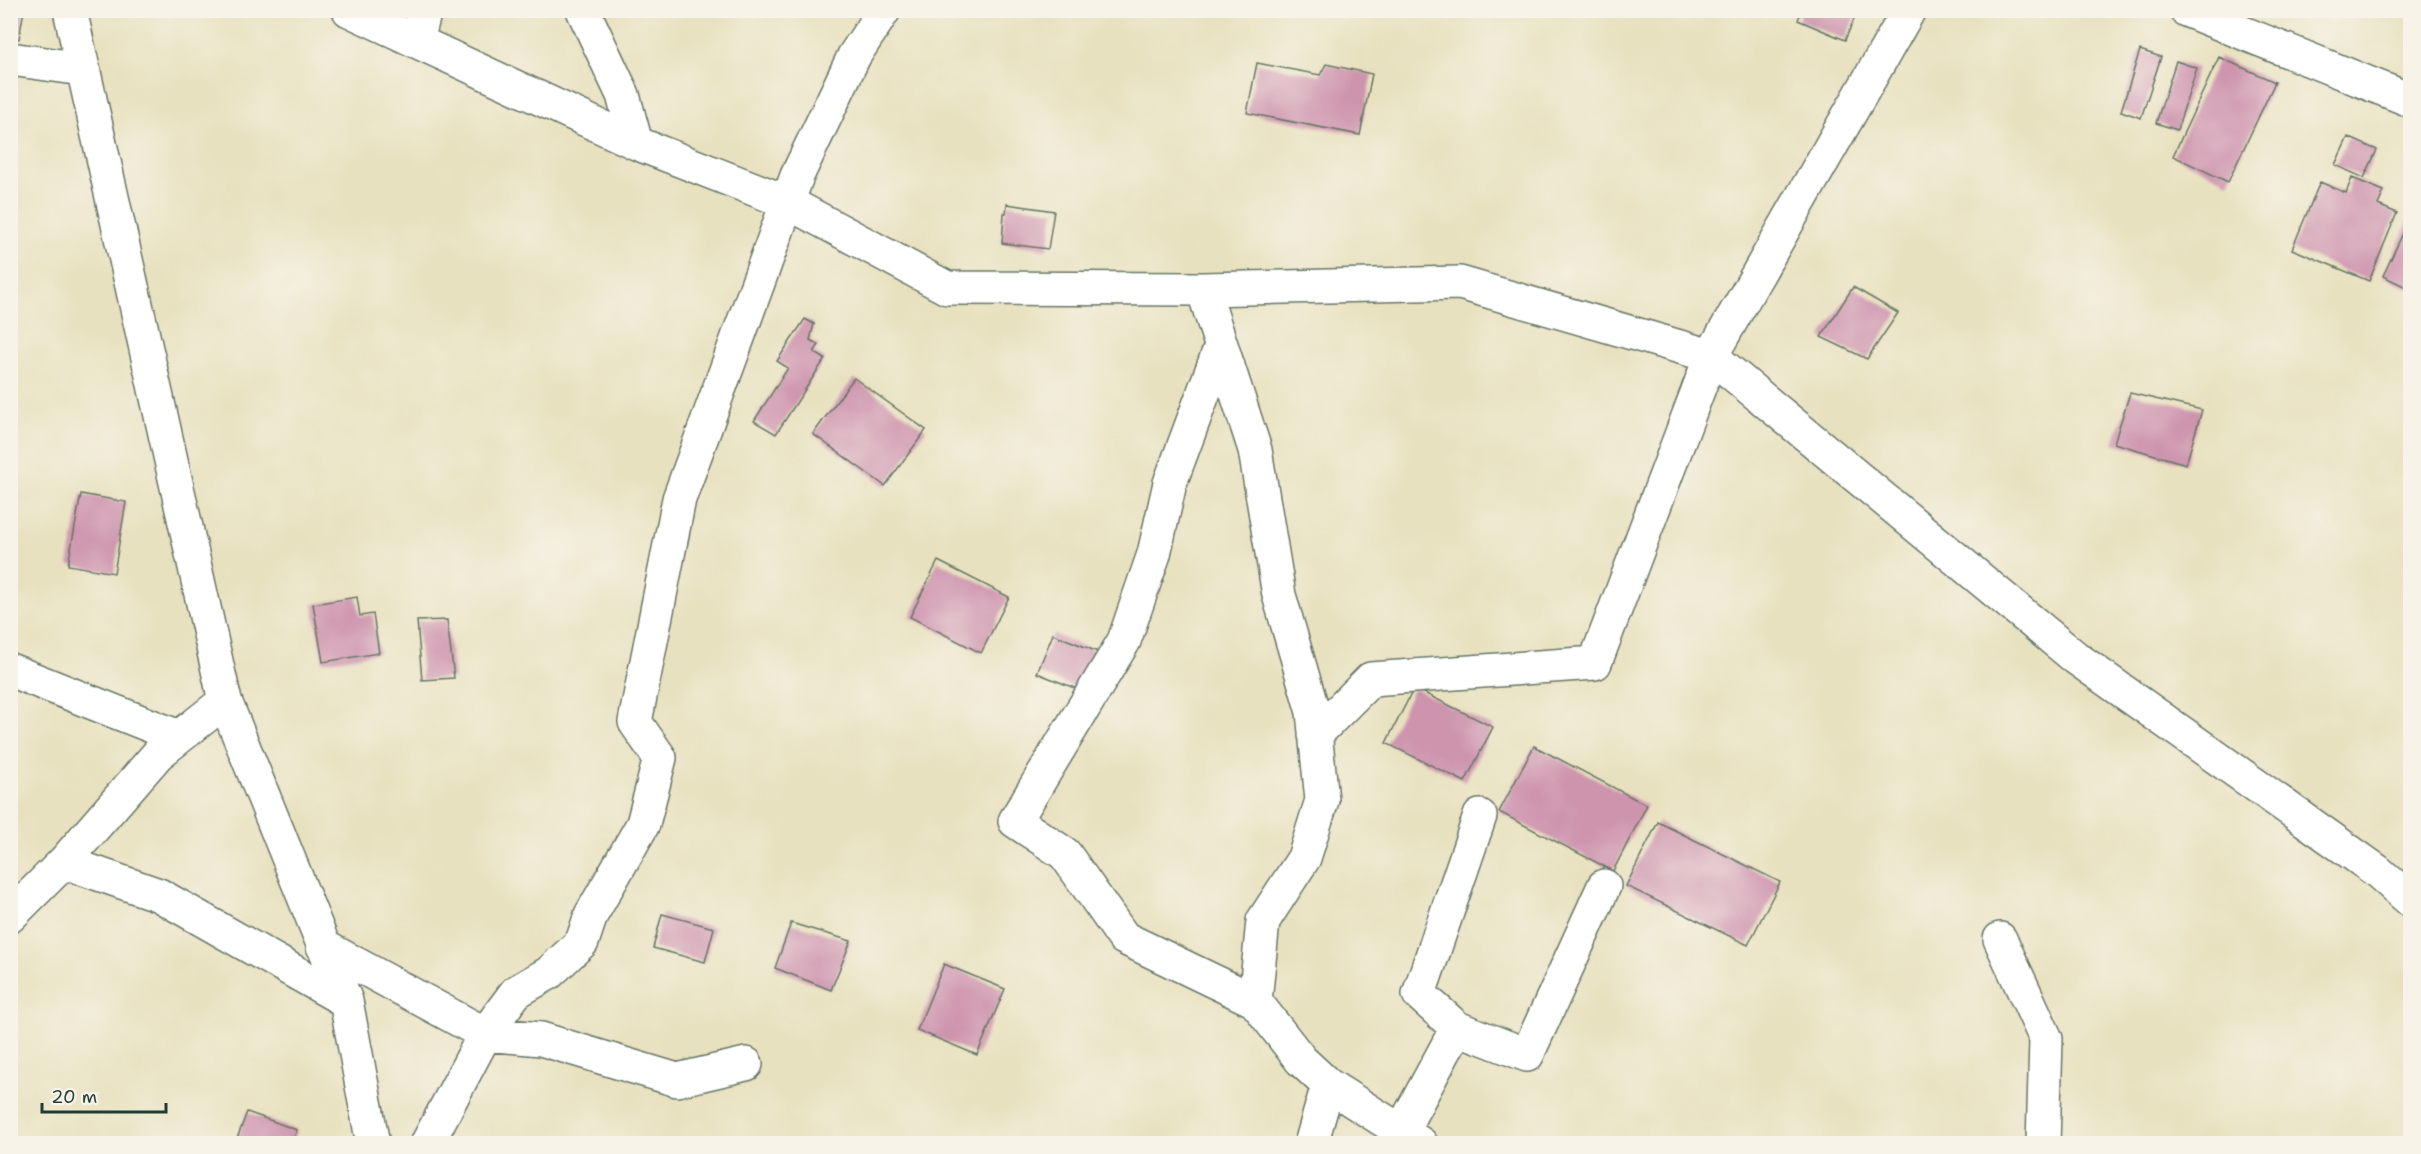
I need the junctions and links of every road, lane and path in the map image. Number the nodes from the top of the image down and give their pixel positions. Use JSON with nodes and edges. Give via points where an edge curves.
{"nodes":[{"id":1,"x":70,"y":10,"type":"edge"},
{"id":2,"x":349,"y":10,"type":"edge"},
{"id":3,"x":583,"y":10,"type":"edge"},
{"id":4,"x":884,"y":10,"type":"edge"},
{"id":5,"x":1909,"y":10,"type":"edge"},
{"id":6,"x":2186,"y":10,"type":"edge"},
{"id":7,"x":421,"y":26,"type":"edge"},
{"id":8,"x":10,"y":59,"type":"edge"},
{"id":9,"x":83,"y":69,"type":"junction"},
{"id":10,"x":2410,"y":100,"type":"edge"},
{"id":11,"x":636,"y":143,"type":"junction"},
{"id":12,"x":787,"y":202,"type":"junction"},
{"id":13,"x":1203,"y":289,"type":"junction"},
{"id":14,"x":1221,"y":346,"type":"junction"},
{"id":15,"x":1711,"y":356,"type":"junction"},
{"id":16,"x":10,"y":670,"type":"edge"},
{"id":17,"x":225,"y":701,"type":"junction"},
{"id":18,"x":1315,"y":735,"type":"junction"},
{"id":19,"x":179,"y":737,"type":"junction"},
{"id":20,"x":1480,"y":816,"type":"dead end"},
{"id":21,"x":64,"y":862,"type":"junction"},
{"id":22,"x":1605,"y":886,"type":"dead end"},
{"id":23,"x":2410,"y":900,"type":"edge"},
{"id":24,"x":10,"y":916,"type":"edge"},
{"id":25,"x":2000,"y":939,"type":"dead end"},
{"id":26,"x":323,"y":946,"type":"junction"},
{"id":27,"x":346,"y":1001,"type":"junction"},
{"id":28,"x":1255,"y":1001,"type":"junction"},
{"id":29,"x":1457,"y":1028,"type":"junction"},
{"id":30,"x":485,"y":1034,"type":"junction"},
{"id":31,"x":746,"y":1064,"type":"dead end"},
{"id":32,"x":1328,"y":1085,"type":"junction"},
{"id":33,"x":1411,"y":1138,"type":"edge"},
{"id":34,"x":373,"y":1143,"type":"edge"},
{"id":35,"x":427,"y":1143,"type":"edge"},
{"id":36,"x":1311,"y":1143,"type":"edge"},
{"id":37,"x":2043,"y":1143,"type":"edge"}],
"edges":[{"from":1,"to":9,"type":"street"},
{"from":2,"to":7,"type":"street"},
{"from":3,"to":11,"type":"street","via":[[623,95]]},
{"from":4,"to":12,"type":"street","via":[[854,56]]},
{"from":5,"to":15,"type":"street"},
{"from":6,"to":10,"type":"street"},
{"from":7,"to":11,"type":"street"},
{"from":8,"to":9,"type":"street"},
{"from":9,"to":17,"type":"street"},
{"from":11,"to":12,"type":"street"},
{"from":12,"to":13,"type":"street","via":[[946,288]]},
{"from":12,"to":30,"type":"street","via":[[679,500],[635,722],[660,758],[643,824],[591,915],[582,942],[549,973],[516,992]]},
{"from":13,"to":14,"type":"street"},
{"from":13,"to":15,"type":"street","via":[[1460,283]]},
{"from":14,"to":18,"type":"street","via":[[1255,450],[1279,595],[1313,712]]},
{"from":14,"to":28,"type":"street","via":[[1170,483],[1154,554],[1124,641],[1015,821],[1065,854],[1124,938]]},
{"from":15,"to":18,"type":"street","via":[[1595,663],[1371,679]]},
{"from":15,"to":23,"type":"street","via":[[2076,658],[2377,871]]},
{"from":16,"to":19,"type":"street"},
{"from":17,"to":19,"type":"street"},
{"from":17,"to":26,"type":"street"},
{"from":18,"to":28,"type":"street","via":[[1322,800],[1305,858],[1263,921]]},
{"from":19,"to":21,"type":"street","via":[[158,753]]},
{"from":20,"to":29,"type":"street","via":[[1419,994]]},
{"from":21,"to":24,"type":"street"},
{"from":21,"to":27,"type":"street","via":[[159,895]]},
{"from":22,"to":29,"type":"street","via":[[1527,1055]]},
{"from":25,"to":37,"type":"street","via":[[2046,1039]]},
{"from":26,"to":27,"type":"street"},
{"from":26,"to":30,"type":"street"},
{"from":27,"to":34,"type":"street"},
{"from":28,"to":32,"type":"street","via":[[1301,1060]]},
{"from":29,"to":33,"type":"street"},
{"from":30,"to":31,"type":"street","via":[[541,1039],[676,1080]]},
{"from":30,"to":35,"type":"street"},
{"from":32,"to":33,"type":"street"},
{"from":32,"to":36,"type":"street"}]}
